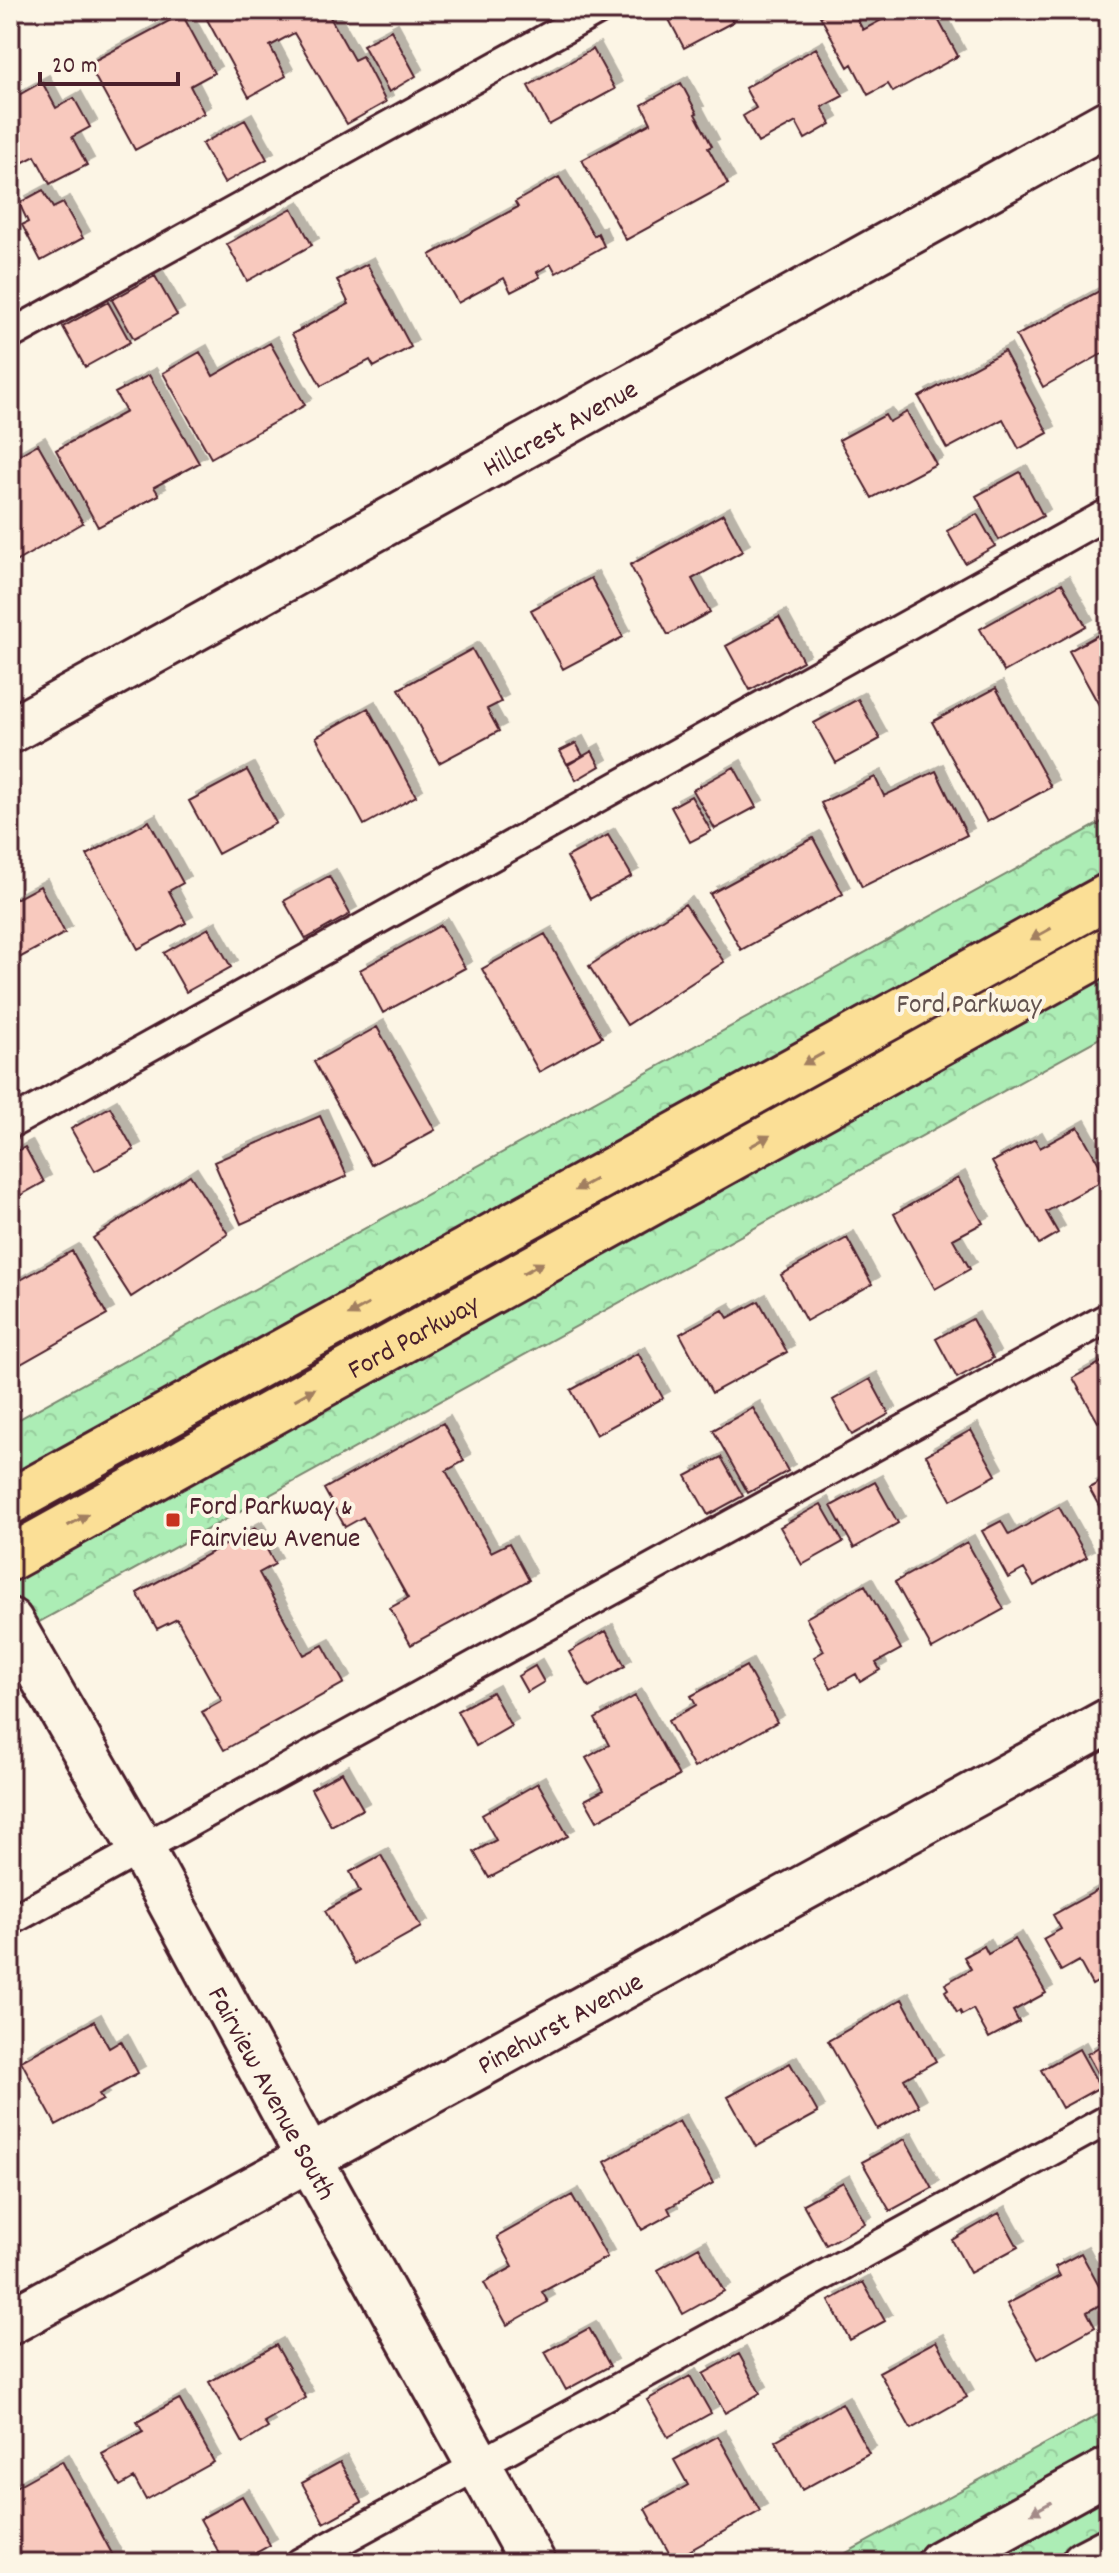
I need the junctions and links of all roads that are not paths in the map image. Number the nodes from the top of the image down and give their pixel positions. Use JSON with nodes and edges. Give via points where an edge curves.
{"nodes":[{"id":1,"x":598,"y":10,"type":"edge"},
{"id":2,"x":1109,"y":122,"type":"edge"},
{"id":3,"x":10,"y":335,"type":"edge"},
{"id":4,"x":1109,"y":513,"type":"edge"},
{"id":5,"x":10,"y":731,"type":"edge"},
{"id":6,"x":1109,"y":896,"type":"edge"},
{"id":7,"x":1109,"y":949,"type":"edge"},
{"id":8,"x":10,"y":1124,"type":"edge"},
{"id":9,"x":1109,"y":1317,"type":"edge"},
{"id":10,"x":10,"y":1502,"type":"edge"},
{"id":11,"x":10,"y":1558,"type":"edge"},
{"id":12,"x":10,"y":1621,"type":"edge"},
{"id":13,"x":1109,"y":1721,"type":"edge"},
{"id":14,"x":141,"y":1848,"type":"junction"},
{"id":15,"x":10,"y":1921,"type":"edge"},
{"id":16,"x":1109,"y":2119,"type":"edge"},
{"id":17,"x":309,"y":2158,"type":"junction"},
{"id":18,"x":10,"y":2322,"type":"edge"},
{"id":19,"x":478,"y":2465,"type":"junction"},
{"id":20,"x":1109,"y":2470,"type":"edge"},
{"id":21,"x":1109,"y":2550,"type":"edge"},
{"id":22,"x":300,"y":2563,"type":"edge"},
{"id":23,"x":533,"y":2563,"type":"edge"},
{"id":24,"x":940,"y":2563,"type":"edge"},
{"id":25,"x":1084,"y":2563,"type":"edge"}],
"edges":[{"from":1,"to":3,"type":"lane"},
{"from":2,"to":5,"type":"street","name":"Hillcrest Avenue"},
{"from":4,"to":8,"type":"lane"},
{"from":6,"to":10,"type":"main road","name":"Ford Parkway","one_way":true},
{"from":11,"to":7,"type":"main road","name":"Ford Parkway","one_way":true},
{"from":9,"to":14,"type":"lane"},
{"from":12,"to":14,"type":"street","name":"Fairview Avenue South"},
{"from":13,"to":17,"type":"street","name":"Pinehurst Avenue"},
{"from":14,"to":15,"type":"lane"},
{"from":14,"to":17,"type":"street","name":"Fairview Avenue South"},
{"from":16,"to":19,"type":"lane"},
{"from":17,"to":18,"type":"street","name":"Pinehurst Avenue"},
{"from":17,"to":19,"type":"street","name":"Fairview Avenue South"},
{"from":19,"to":22,"type":"lane"},
{"from":19,"to":23,"type":"street","name":"Fairview Avenue South"},
{"from":20,"to":24,"type":"street","one_way":true},
{"from":21,"to":25,"type":"street"}]}
